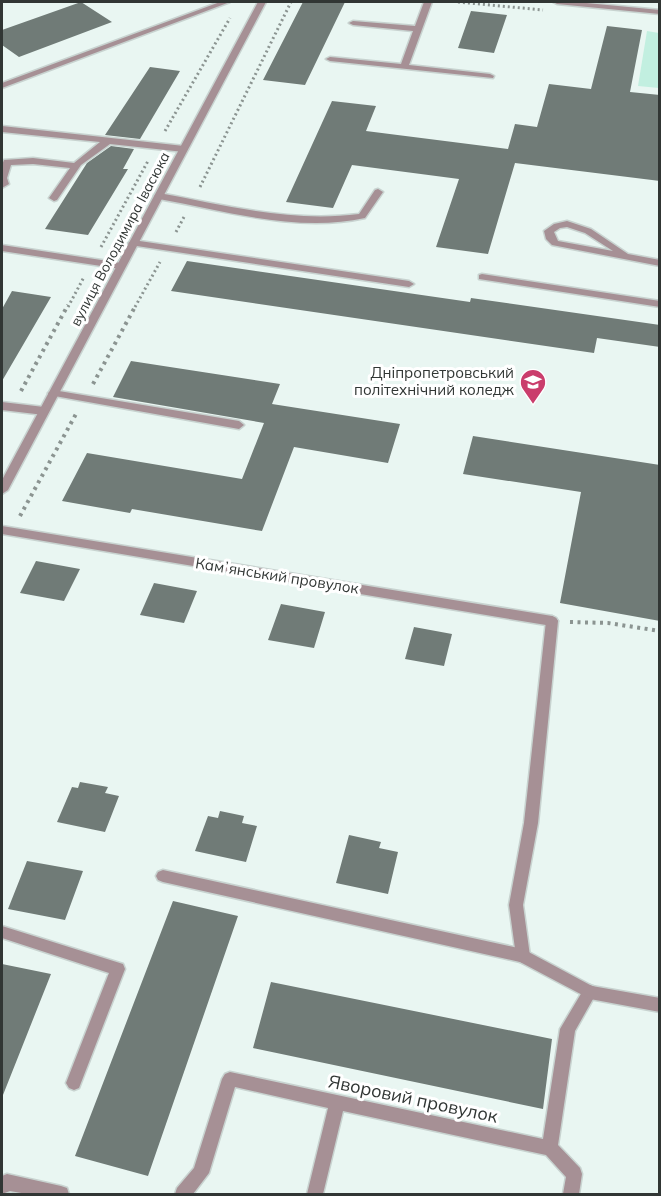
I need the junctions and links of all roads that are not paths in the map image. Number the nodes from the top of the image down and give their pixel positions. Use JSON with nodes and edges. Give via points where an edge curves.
{"nodes":[{"id":1,"x":226,"y":2,"type":"edge"},
{"id":2,"x":262,"y":2,"type":"edge"},
{"id":3,"x":428,"y":2,"type":"edge"},
{"id":4,"x":557,"y":2,"type":"edge"},
{"id":5,"x":572,"y":2,"type":"edge"},
{"id":6,"x":660,"y":12,"type":"edge"},
{"id":7,"x":353,"y":23,"type":"dead end"},
{"id":8,"x":418,"y":29,"type":"junction"},
{"id":9,"x":330,"y":59,"type":"dead end"},
{"id":10,"x":404,"y":67,"type":"junction"},
{"id":11,"x":490,"y":76,"type":"dead end"},
{"id":12,"x":2,"y":86,"type":"edge"},
{"id":13,"x":2,"y":129,"type":"edge"},
{"id":14,"x":108,"y":141,"type":"junction"},
{"id":15,"x":184,"y":149,"type":"junction"},
{"id":16,"x":76,"y":166,"type":"junction"},
{"id":17,"x":2,"y":186,"type":"edge"},
{"id":18,"x":378,"y":192,"type":"dead end"},
{"id":19,"x":159,"y":196,"type":"junction"},
{"id":20,"x":54,"y":198,"type":"dead end"},
{"id":21,"x":133,"y":243,"type":"junction"},
{"id":22,"x":2,"y":248,"type":"edge"},
{"id":23,"x":625,"y":256,"type":"junction"},
{"id":24,"x":660,"y":262,"type":"edge"},
{"id":25,"x":121,"y":266,"type":"junction"},
{"id":26,"x":482,"y":277,"type":"dead end"},
{"id":27,"x":409,"y":284,"type":"dead end"},
{"id":28,"x":660,"y":304,"type":"edge"},
{"id":29,"x":53,"y":393,"type":"junction"},
{"id":30,"x":2,"y":406,"type":"edge"},
{"id":31,"x":44,"y":411,"type":"junction"},
{"id":32,"x":239,"y":425,"type":"dead end"},
{"id":33,"x":2,"y":490,"type":"edge"},
{"id":34,"x":7,"y":531,"type":"edge"},
{"id":35,"x":163,"y":876,"type":"dead end"},
{"id":36,"x":2,"y":932,"type":"edge"},
{"id":37,"x":523,"y":956,"type":"junction"},
{"id":38,"x":590,"y":992,"type":"junction"},
{"id":39,"x":660,"y":1005,"type":"edge"},
{"id":40,"x":74,"y":1083,"type":"dead end"},
{"id":41,"x":337,"y":1102,"type":"junction"},
{"id":42,"x":550,"y":1148,"type":"junction"},
{"id":43,"x":2,"y":1187,"type":"edge"},
{"id":44,"x":61,"y":1194,"type":"edge"},
{"id":45,"x":183,"y":1194,"type":"edge"},
{"id":46,"x":315,"y":1194,"type":"edge"},
{"id":47,"x":572,"y":1194,"type":"edge"}],
"edges":[{"from":1,"to":12,"type":"street"},
{"from":2,"to":15,"type":"street","name":"вулиця Володимира Івасюка"},
{"from":3,"to":8,"type":"street"},
{"from":4,"to":5,"type":"street"},
{"from":5,"to":6,"type":"street"},
{"from":7,"to":8,"type":"street"},
{"from":8,"to":10,"type":"street"},
{"from":9,"to":10,"type":"street"},
{"from":10,"to":11,"type":"street"},
{"from":13,"to":14,"type":"street"},
{"from":14,"to":15,"type":"street"},
{"from":14,"to":16,"type":"street"},
{"from":15,"to":19,"type":"street","name":"вулиця Володимира Івасюка"},
{"from":16,"to":17,"type":"street","via":[[7,162]]},
{"from":16,"to":20,"type":"street"},
{"from":18,"to":19,"type":"street","via":[[362,216],[344,220],[308,219]]},
{"from":19,"to":21,"type":"street","name":"вулиця Володимира Івасюка"},
{"from":21,"to":25,"type":"street","name":"вулиця Володимира Івасюка"},
{"from":21,"to":27,"type":"street"},
{"from":22,"to":25,"type":"street"},
{"from":23,"to":23,"type":"street","via":[[555,243],[549,231],[570,223],[607,241]]},
{"from":23,"to":24,"type":"street"},
{"from":25,"to":29,"type":"street","name":"вулиця Володимира Івасюка"},
{"from":26,"to":28,"type":"street"},
{"from":29,"to":31,"type":"street","name":"вулиця Володимира Івасюка"},
{"from":29,"to":32,"type":"street"},
{"from":30,"to":31,"type":"street"},
{"from":31,"to":33,"type":"street","name":"вулиця Володимира Івасюка"},
{"from":34,"to":37,"type":"street","name":"Камʼянський провулок","via":[[552,621],[531,823],[516,905]]},
{"from":35,"to":37,"type":"street"},
{"from":36,"to":40,"type":"street","via":[[118,969]]},
{"from":37,"to":38,"type":"street"},
{"from":38,"to":39,"type":"street"},
{"from":38,"to":42,"type":"street","via":[[567,1029]]},
{"from":41,"to":42,"type":"street","name":"Яворовий провулок"},
{"from":41,"to":45,"type":"street","name":"Яворовий провулок","via":[[230,1080],[201,1173]]},
{"from":41,"to":46,"type":"street"},
{"from":42,"to":47,"type":"street","via":[[574,1174]]},
{"from":43,"to":44,"type":"street","via":[[7,1182]]}]}
